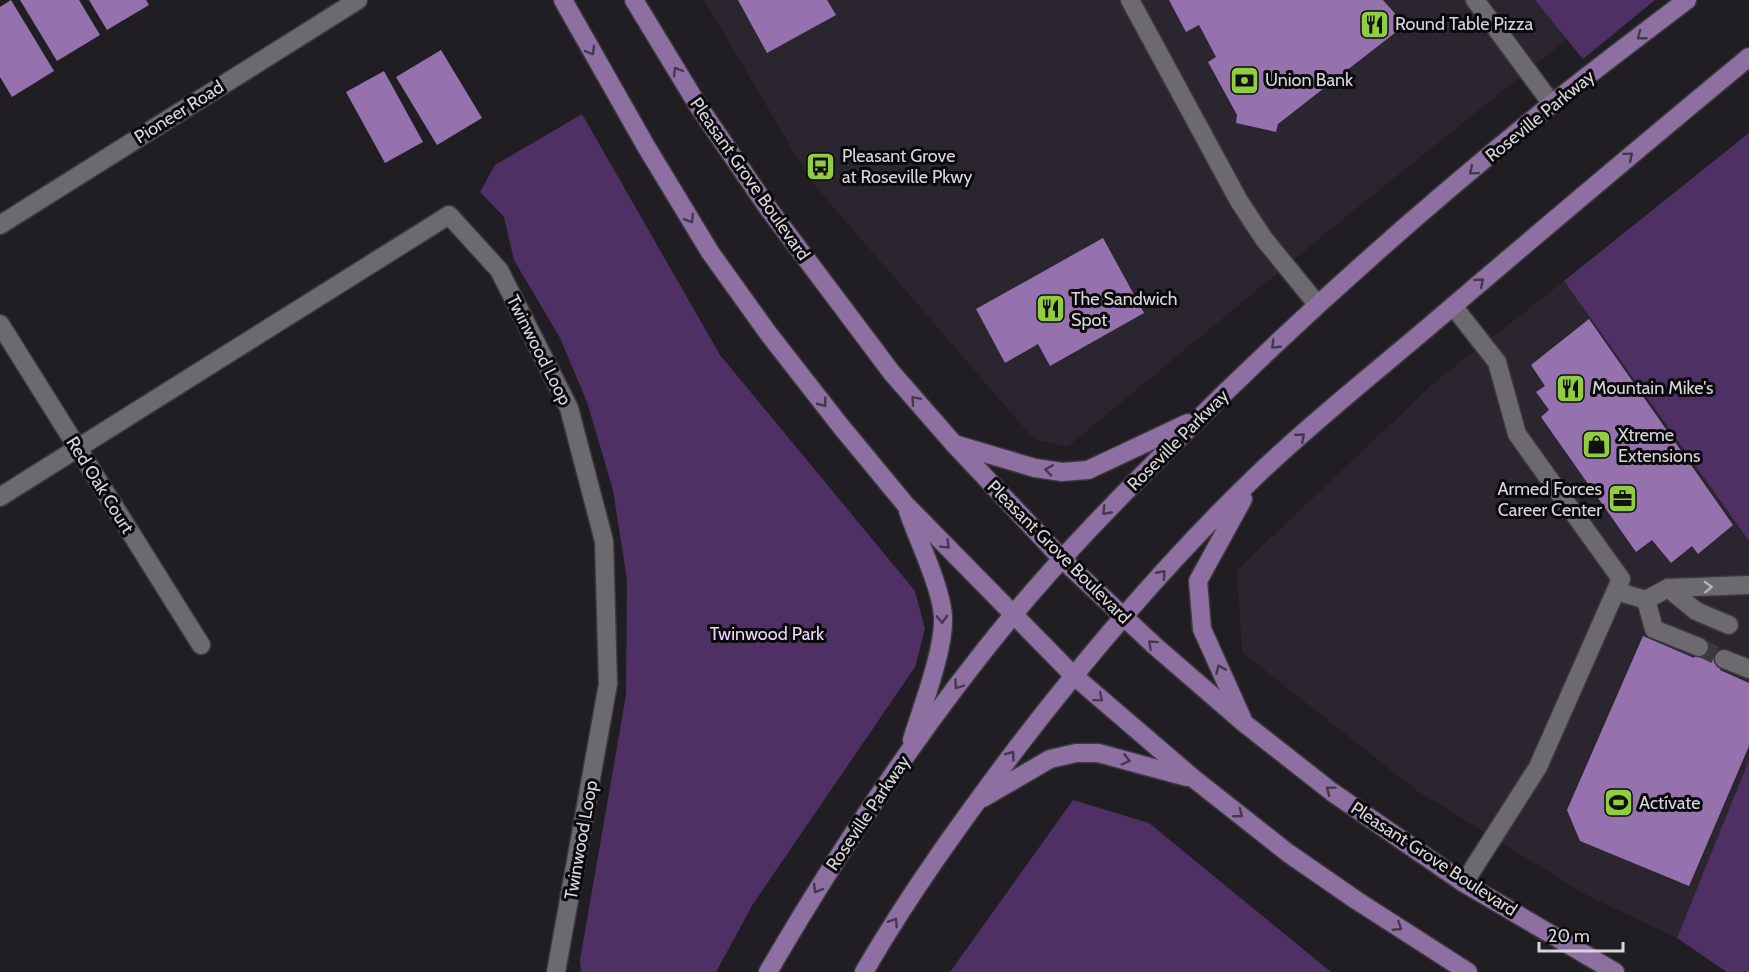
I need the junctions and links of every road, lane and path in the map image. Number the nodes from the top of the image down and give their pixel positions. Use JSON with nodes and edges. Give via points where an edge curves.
{"nodes":[{"id":1,"x":358,"y":0,"type":"edge"},
{"id":2,"x":563,"y":0,"type":"edge"},
{"id":3,"x":634,"y":0,"type":"edge"},
{"id":4,"x":1130,"y":0,"type":"edge"},
{"id":5,"x":1475,"y":0,"type":"edge"},
{"id":6,"x":1687,"y":0,"type":"edge"},
{"id":7,"x":1749,"y":57,"type":"edge"},
{"id":8,"x":1552,"y":104,"type":"junction"},
{"id":9,"x":0,"y":225,"type":"edge"},
{"id":10,"x":1317,"y":304,"type":"junction"},
{"id":11,"x":1453,"y":306,"type":"junction"},
{"id":12,"x":0,"y":324,"type":"edge"},
{"id":13,"x":1200,"y":417,"type":"junction"},
{"id":14,"x":954,"y":444,"type":"junction"},
{"id":15,"x":78,"y":448,"type":"junction"},
{"id":16,"x":1255,"y":478,"type":"junction"},
{"id":17,"x":0,"y":497,"type":"edge"},
{"id":18,"x":905,"y":504,"type":"junction"},
{"id":19,"x":1062,"y":559,"type":"junction"},
{"id":20,"x":1749,"y":585,"type":"edge"},
{"id":21,"x":1668,"y":588,"type":"junction"},
{"id":22,"x":1616,"y":591,"type":"junction"},
{"id":23,"x":1646,"y":600,"type":"junction"},
{"id":24,"x":1014,"y":614,"type":"junction"},
{"id":25,"x":1123,"y":617,"type":"junction"},
{"id":26,"x":1729,"y":625,"type":"dead end"},
{"id":27,"x":201,"y":645,"type":"dead end"},
{"id":28,"x":1699,"y":647,"type":"tunnel mouth"},
{"id":29,"x":1724,"y":659,"type":"tunnel mouth"},
{"id":30,"x":1749,"y":669,"type":"edge"},
{"id":31,"x":1073,"y":675,"type":"junction"},
{"id":32,"x":1244,"y":723,"type":"junction"},
{"id":33,"x":908,"y":753,"type":"junction"},
{"id":34,"x":1193,"y":778,"type":"junction"},
{"id":35,"x":976,"y":802,"type":"junction"},
{"id":36,"x":1464,"y":883,"type":"junction"},
{"id":37,"x":556,"y":972,"type":"edge"},
{"id":38,"x":768,"y":972,"type":"edge"},
{"id":39,"x":864,"y":972,"type":"edge"},
{"id":40,"x":1468,"y":972,"type":"edge"},
{"id":41,"x":1615,"y":972,"type":"edge"}],
"edges":[{"from":1,"to":9,"type":"street","name":"Pioneer Road"},
{"from":2,"to":18,"type":"main road","one_way":true,"via":[[710,252],[768,333]]},
{"from":14,"to":3,"type":"main road","name":"Pleasant Grove Boulevard","one_way":true,"via":[[892,373],[768,208],[699,107]]},
{"from":4,"to":10,"type":"street","via":[[1239,201],[1264,239]]},
{"from":5,"to":8,"type":"street"},
{"from":6,"to":8,"type":"main road","name":"Roseville Parkway","one_way":true},
{"from":11,"to":7,"type":"main road","one_way":true},
{"from":8,"to":10,"type":"main road","name":"Roseville Parkway","one_way":true},
{"from":10,"to":13,"type":"main road","name":"Roseville Parkway","one_way":true},
{"from":16,"to":11,"type":"main road","one_way":true},
{"from":11,"to":22,"type":"street","via":[[1497,362],[1517,434],[1621,579]]},
{"from":12,"to":15,"type":"street","name":"Red Oak Court"},
{"from":13,"to":14,"type":"main road","one_way":true,"via":[[1088,470],[1035,468]]},
{"from":13,"to":19,"type":"main road","name":"Roseville Parkway","one_way":true},
{"from":14,"to":19,"type":"main road","name":"Pleasant Grove Boulevard"},
{"from":15,"to":17,"type":"street"},
{"from":15,"to":27,"type":"street","name":"Red Oak Court"},
{"from":15,"to":37,"type":"street","name":"Twinwood Loop","via":[[449,215],[499,270],[569,408],[604,541],[608,684]]},
{"from":25,"to":16,"type":"main road","one_way":true},
{"from":32,"to":16,"type":"main road","one_way":true,"via":[[1202,629],[1198,581]]},
{"from":18,"to":24,"type":"main road","one_way":true},
{"from":18,"to":33,"type":"main road","one_way":true,"via":[[943,615],[941,641]]},
{"from":19,"to":24,"type":"main road","name":"Roseville Parkway"},
{"from":19,"to":25,"type":"main road","name":"Pleasant Grove Boulevard"},
{"from":21,"to":20,"type":"street","one_way":true},
{"from":21,"to":23,"type":"street"},
{"from":21,"to":26,"type":"street","via":[[1696,611]]},
{"from":22,"to":23,"type":"street"},
{"from":22,"to":36,"type":"street","via":[[1538,767]]},
{"from":23,"to":28,"type":"street","via":[[1654,629]]},
{"from":24,"to":31,"type":"main road"},
{"from":24,"to":33,"type":"main road","name":"Roseville Parkway","one_way":true},
{"from":25,"to":31,"type":"main road"},
{"from":32,"to":25,"type":"main road","name":"Pleasant Grove Boulevard","one_way":true},
{"from":29,"to":30,"type":"street"},
{"from":31,"to":34,"type":"main road","one_way":true},
{"from":35,"to":31,"type":"main road","one_way":true},
{"from":36,"to":32,"type":"main road","name":"Pleasant Grove Boulevard","one_way":true,"via":[[1332,792]]},
{"from":33,"to":38,"type":"main road","name":"Roseville Parkway","one_way":true,"via":[[850,837]]},
{"from":35,"to":34,"type":"main road","one_way":true,"via":[[1050,759],[1076,753],[1098,753]]},
{"from":34,"to":40,"type":"main road","one_way":true,"via":[[1288,853]]},
{"from":39,"to":35,"type":"main road","one_way":true},
{"from":36,"to":41,"type":"main road","name":"Pleasant Grove Boulevard"}]}
